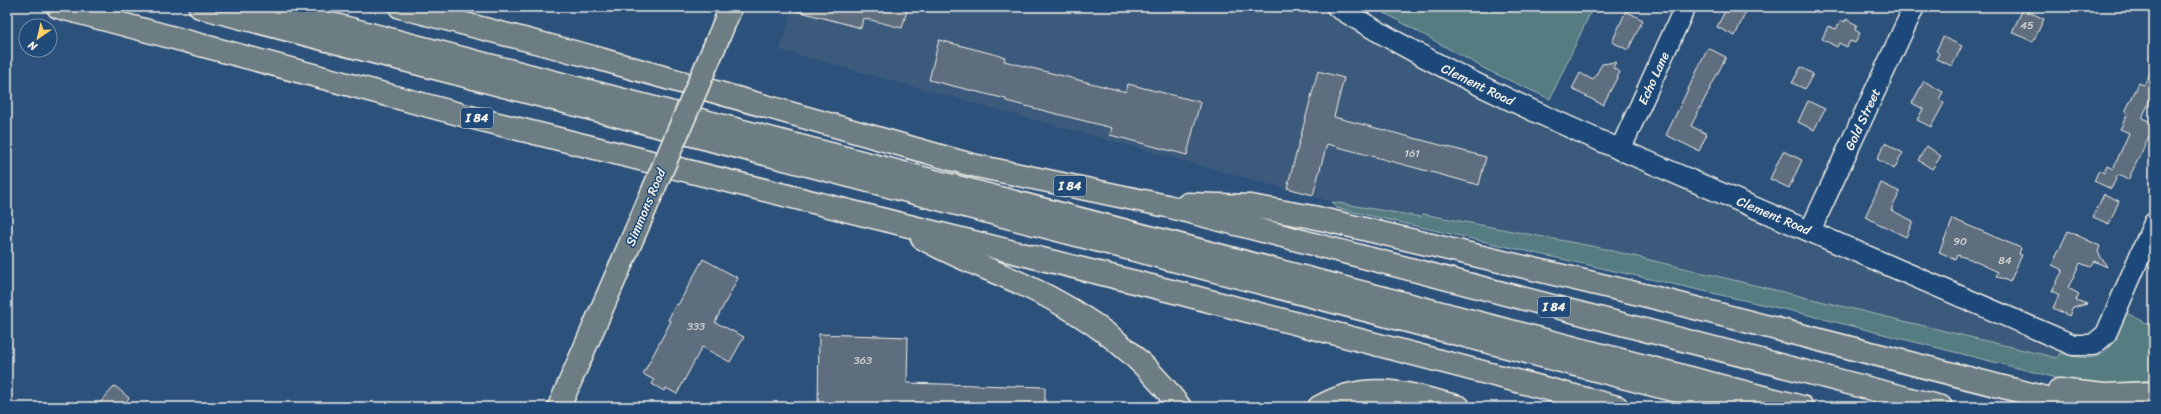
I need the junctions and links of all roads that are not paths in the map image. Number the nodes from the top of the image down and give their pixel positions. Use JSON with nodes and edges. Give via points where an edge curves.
{"nodes":[{"id":1,"x":58,"y":7,"type":"edge"},
{"id":2,"x":200,"y":7,"type":"edge"},
{"id":3,"x":266,"y":7,"type":"edge"},
{"id":4,"x":400,"y":7,"type":"edge"},
{"id":5,"x":731,"y":7,"type":"edge"},
{"id":6,"x":1337,"y":7,"type":"edge"},
{"id":7,"x":1685,"y":7,"type":"edge"},
{"id":8,"x":1914,"y":7,"type":"edge"},
{"id":9,"x":1620,"y":150,"type":"junction"},
{"id":10,"x":818,"y":152,"type":"junction"},
{"id":11,"x":972,"y":165,"type":"junction"},
{"id":12,"x":1168,"y":206,"type":"junction"},
{"id":13,"x":897,"y":224,"type":"junction"},
{"id":14,"x":2154,"y":224,"type":"edge"},
{"id":15,"x":1810,"y":231,"type":"junction"},
{"id":16,"x":1991,"y":384,"type":"junction"},
{"id":17,"x":2154,"y":393,"type":"edge"},
{"id":18,"x":559,"y":407,"type":"edge"},
{"id":19,"x":1180,"y":407,"type":"edge"},
{"id":20,"x":1319,"y":407,"type":"edge"},
{"id":21,"x":1459,"y":407,"type":"edge"},
{"id":22,"x":1617,"y":407,"type":"edge"},
{"id":23,"x":1738,"y":407,"type":"edge"},
{"id":24,"x":1802,"y":407,"type":"edge"},
{"id":25,"x":1941,"y":407,"type":"edge"},
{"id":26,"x":2081,"y":407,"type":"edge"}],
"edges":[{"from":1,"to":13,"type":"main road","number":"I 84","via":[[443,110]]},
{"from":2,"to":23,"type":"main road"},
{"from":3,"to":10,"type":"main road"},
{"from":4,"to":11,"type":"main road","number":"I 84","via":[[600,59]]},
{"from":5,"to":18,"type":"main road","name":"Simmons Road","bridge":true},
{"from":6,"to":9,"type":"street","name":"Clement Road","via":[[1389,39],[1473,82]]},
{"from":7,"to":9,"type":"street","name":"Echo Lane"},
{"from":8,"to":15,"type":"street","name":"Gold Street"},
{"from":9,"to":15,"type":"street","name":"Clement Road"},
{"from":10,"to":11,"type":"main road","via":[[846,151]]},
{"from":10,"to":24,"type":"main road"},
{"from":11,"to":12,"type":"main road","number":"I 84"},
{"from":12,"to":16,"type":"main road","via":[[1227,204],[1300,214],[1649,296]]},
{"from":12,"to":25,"type":"main road","number":"I 84"},
{"from":13,"to":19,"type":"main road","via":[[952,254],[1041,293],[1089,320],[1136,357]]},
{"from":13,"to":22,"type":"main road","number":"I 84"},
{"from":14,"to":15,"type":"street","name":"Clement Road","via":[[2106,334],[2093,345],[2084,346],[2073,345]]},
{"from":16,"to":17,"type":"main road","via":[[2089,394]]},
{"from":16,"to":26,"type":"main road"},
{"from":20,"to":21,"type":"main road","via":[[1344,396],[1372,390],[1405,394]]}]}
